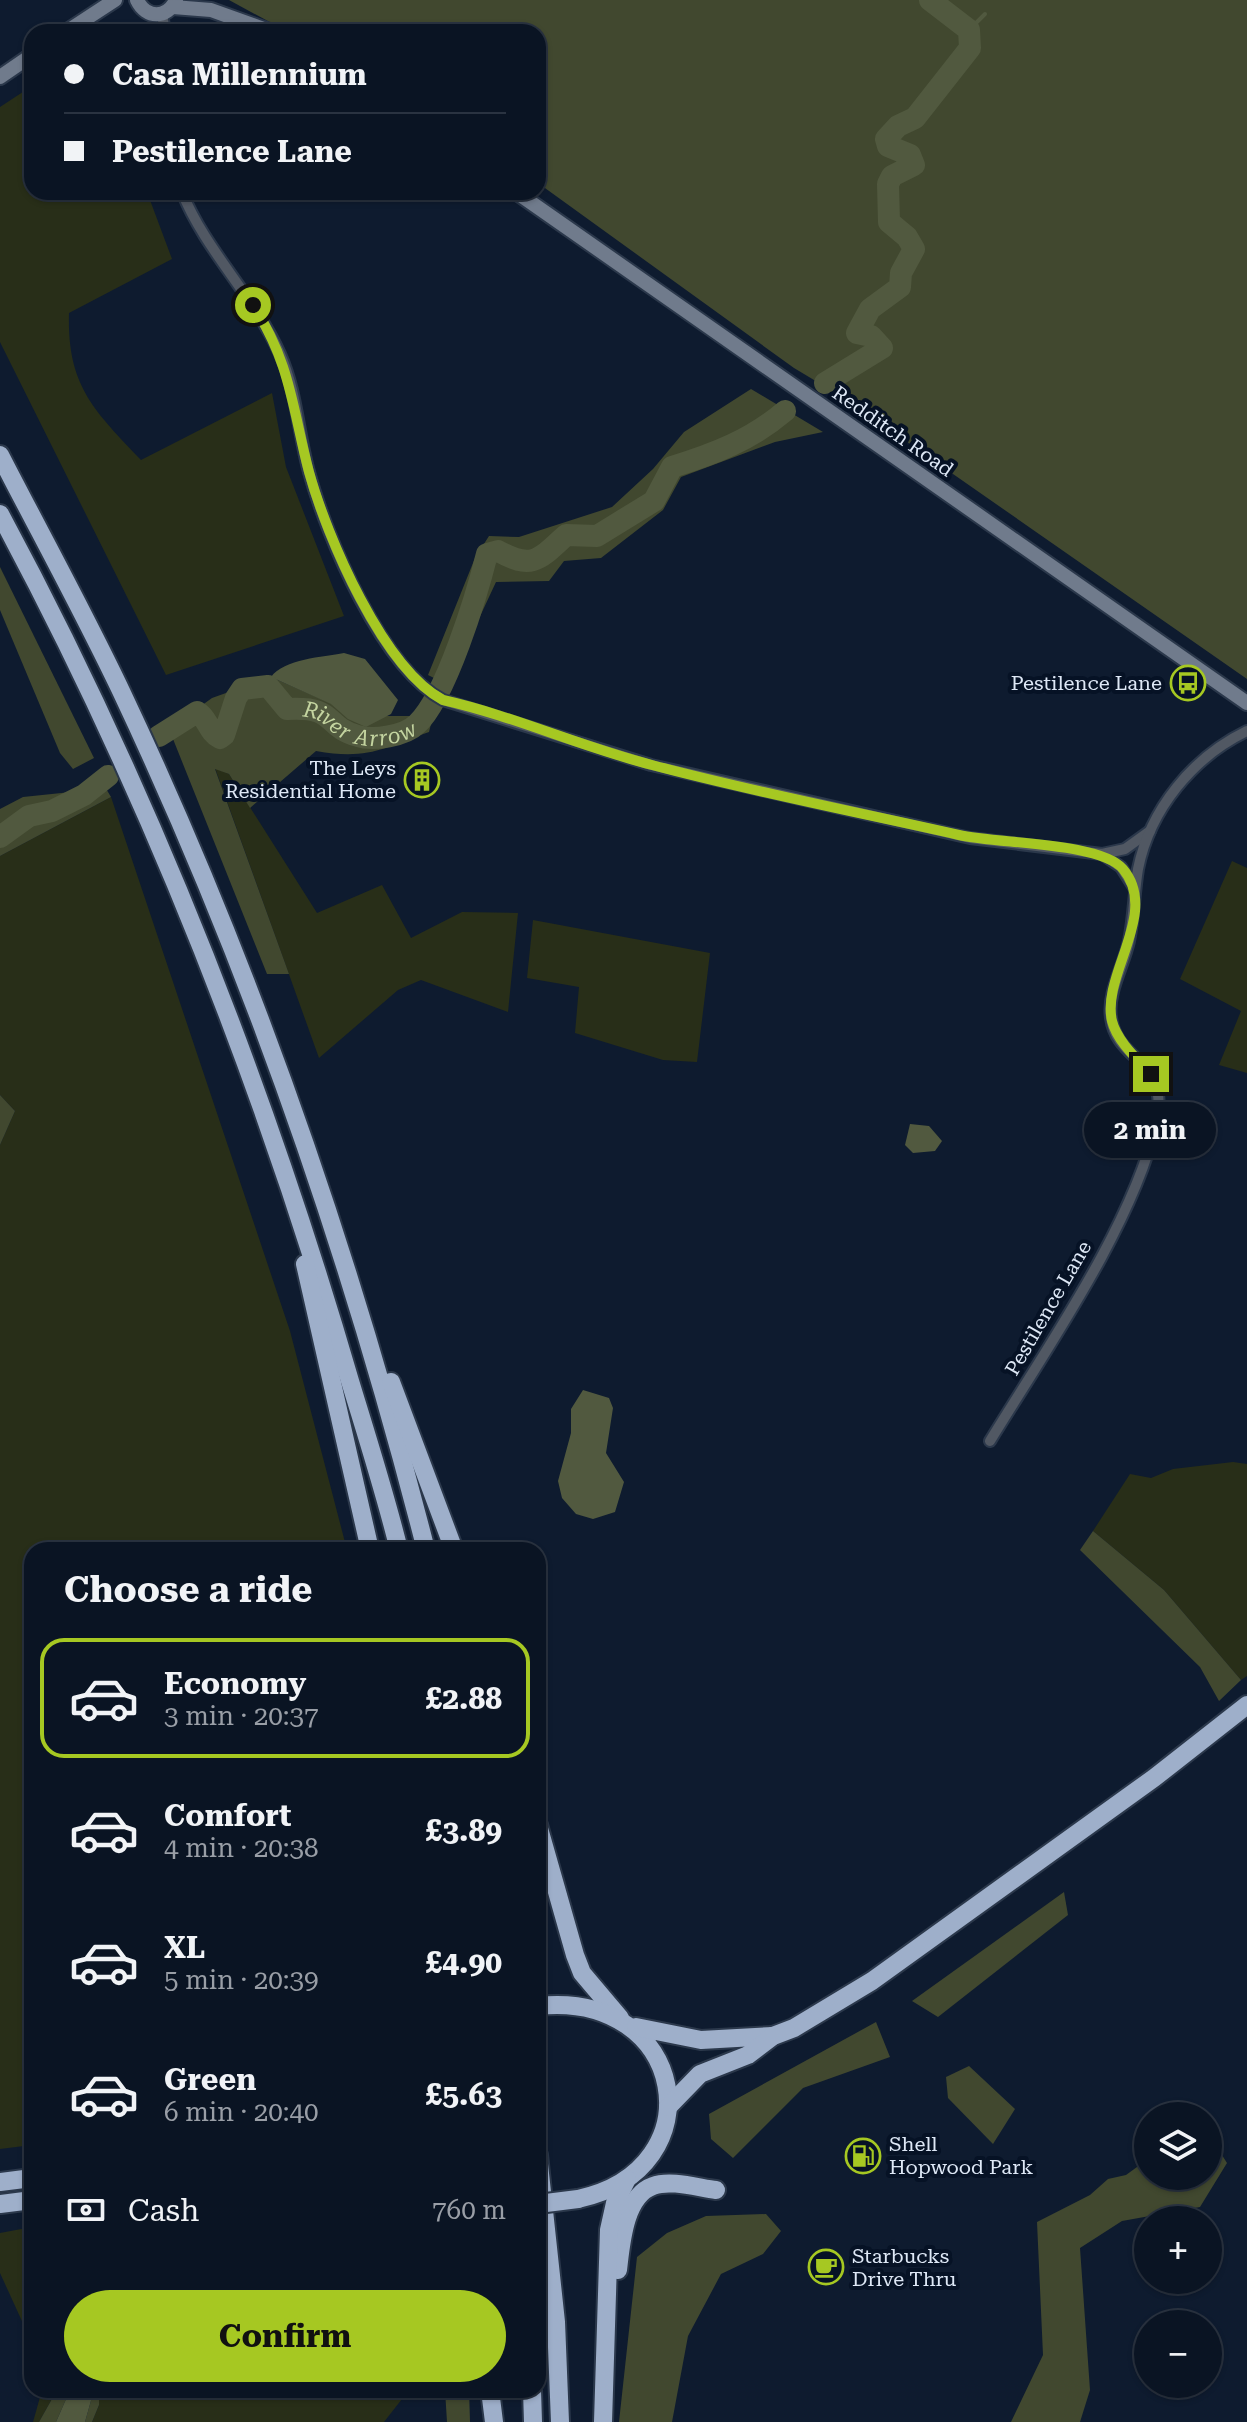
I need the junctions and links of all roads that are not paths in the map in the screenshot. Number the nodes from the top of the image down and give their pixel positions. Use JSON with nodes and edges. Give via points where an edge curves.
{"nodes":[{"id":1,"x":198,"y":0,"type":"edge"},
{"id":2,"x":139,"y":3,"type":"edge"},
{"id":3,"x":108,"y":4,"type":"edge"},
{"id":4,"x":171,"y":7,"type":"edge"},
{"id":5,"x":211,"y":10,"type":"junction"},
{"id":6,"x":78,"y":24,"type":"edge"},
{"id":7,"x":250,"y":24,"type":"edge"},
{"id":8,"x":24,"y":60,"type":"edge"},
{"id":9,"x":0,"y":77,"type":"edge"},
{"id":10,"x":186,"y":200,"type":"edge"},
{"id":11,"x":527,"y":200,"type":"edge"},
{"id":12,"x":0,"y":455,"type":"edge"},
{"id":13,"x":0,"y":514,"type":"edge"},
{"id":14,"x":1247,"y":703,"type":"edge"},
{"id":15,"x":1247,"y":731,"type":"edge"},
{"id":16,"x":1150,"y":831,"type":"junction"},
{"id":17,"x":1102,"y":854,"type":"junction"},
{"id":18,"x":1135,"y":889,"type":"junction"},
{"id":19,"x":293,"y":1195,"type":"junction"},
{"id":20,"x":367,"y":1333,"type":"junction"},
{"id":21,"x":990,"y":1441,"type":"dead end"},
{"id":22,"x":368,"y":1542,"type":"edge"},
{"id":23,"x":397,"y":1542,"type":"edge"},
{"id":24,"x":424,"y":1542,"type":"edge"},
{"id":25,"x":451,"y":1542,"type":"edge"},
{"id":26,"x":1247,"y":1705,"type":"edge"},
{"id":27,"x":546,"y":1853,"type":"edge"},
{"id":28,"x":546,"y":2005,"type":"edge"},
{"id":29,"x":626,"y":2023,"type":"junction"},
{"id":30,"x":773,"y":2036,"type":"junction"},
{"id":31,"x":668,"y":2107,"type":"junction"},
{"id":32,"x":24,"y":2179,"type":"edge"},
{"id":33,"x":627,"y":2179,"type":"junction"},
{"id":34,"x":0,"y":2182,"type":"edge"},
{"id":35,"x":716,"y":2190,"type":"dead end"},
{"id":36,"x":24,"y":2201,"type":"edge"},
{"id":37,"x":546,"y":2203,"type":"edge"},
{"id":38,"x":0,"y":2204,"type":"edge"},
{"id":39,"x":546,"y":2229,"type":"edge"},
{"id":40,"x":608,"y":2344,"type":"junction"},
{"id":41,"x":491,"y":2398,"type":"edge"},
{"id":42,"x":532,"y":2398,"type":"edge"},
{"id":43,"x":494,"y":2422,"type":"edge"},
{"id":44,"x":533,"y":2422,"type":"edge"},
{"id":45,"x":560,"y":2422,"type":"edge"},
{"id":46,"x":603,"y":2422,"type":"edge"}],
"edges":[{"from":1,"to":5,"type":"main road"},
{"from":2,"to":3,"type":"main road"},
{"from":2,"to":4,"type":"main road","via":[[152,14]]},
{"from":3,"to":6,"type":"main road"},
{"from":4,"to":5,"type":"main road"},
{"from":5,"to":7,"type":"main road"},
{"from":8,"to":9,"type":"main road"},
{"from":10,"to":17,"type":"street","via":[[281,356],[316,494],[363,601],[400,663],[428,691],[666,769],[970,838]]},
{"from":11,"to":14,"type":"main road","name":"Redditch Road"},
{"from":12,"to":20,"type":"highway","via":[[159,778],[285,1086]]},
{"from":13,"to":19,"type":"highway","via":[[109,735],[216,979]]},
{"from":15,"to":16,"type":"street","via":[[1204,756]]},
{"from":16,"to":17,"type":"street","via":[[1125,849]]},
{"from":16,"to":18,"type":"street","name":"Pestilence Lane"},
{"from":17,"to":18,"type":"street","via":[[1121,867]]},
{"from":18,"to":21,"type":"street","name":"Pestilence Lane","via":[[1111,1018],[1157,1084],[1156,1127],[1133,1192],[1107,1243]]},
{"from":19,"to":22,"type":"highway"},
{"from":19,"to":23,"type":"highway"},
{"from":20,"to":24,"type":"highway"},
{"from":20,"to":25,"type":"highway","via":[[402,1405]]},
{"from":26,"to":30,"type":"highway","via":[[872,1981]]},
{"from":27,"to":29,"type":"highway","via":[[578,1964]]},
{"from":28,"to":29,"type":"highway","via":[[591,2009]]},
{"from":29,"to":30,"type":"highway","via":[[701,2040]]},
{"from":29,"to":31,"type":"highway","via":[[659,2058]]},
{"from":30,"to":31,"type":"highway","via":[[748,2055],[700,2074]]},
{"from":31,"to":33,"type":"highway","via":[[653,2151]]},
{"from":32,"to":34,"type":"highway"},
{"from":33,"to":37,"type":"highway","bridge":true,"via":[[578,2199]]},
{"from":33,"to":40,"type":"highway","via":[[609,2230]]},
{"from":35,"to":40,"type":"highway","via":[[654,2185],[633,2206],[623,2231]]},
{"from":36,"to":38,"type":"highway"},
{"from":39,"to":45,"type":"highway"},
{"from":40,"to":46,"type":"highway"},
{"from":41,"to":43,"type":"highway"},
{"from":42,"to":44,"type":"highway"}]}
